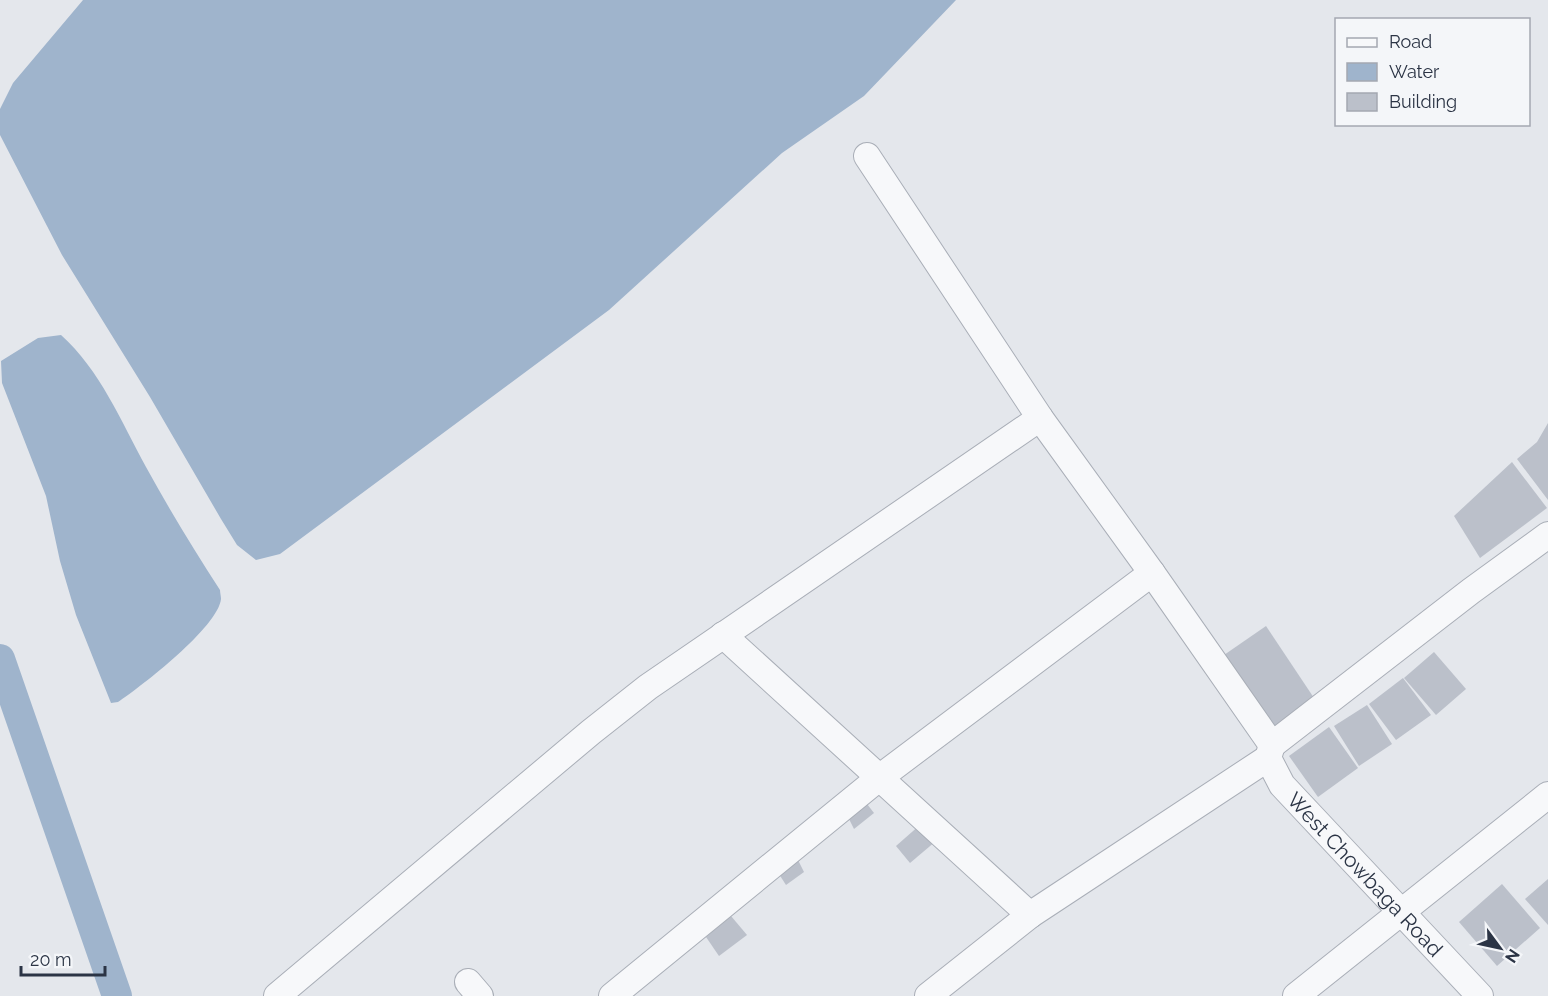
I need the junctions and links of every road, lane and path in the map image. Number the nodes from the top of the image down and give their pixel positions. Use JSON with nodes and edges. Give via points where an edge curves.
{"nodes":[{"id":1,"x":867,"y":156,"type":"dead end"},
{"id":2,"x":1040,"y":418,"type":"junction"},
{"id":3,"x":1548,"y":535,"type":"edge"},
{"id":4,"x":1152,"y":573,"type":"junction"},
{"id":5,"x":723,"y":635,"type":"junction"},
{"id":6,"x":1270,"y":751,"type":"junction"},
{"id":7,"x":879,"y":778,"type":"junction"},
{"id":8,"x":1548,"y":795,"type":"edge"},
{"id":9,"x":1401,"y":913,"type":"junction"},
{"id":10,"x":1030,"y":915,"type":"junction"},
{"id":11,"x":289,"y":992,"type":"edge"},
{"id":12,"x":612,"y":996,"type":"edge"},
{"id":13,"x":928,"y":996,"type":"edge"},
{"id":14,"x":1296,"y":996,"type":"edge"},
{"id":15,"x":1480,"y":996,"type":"edge"}],
"edges":[{"from":1,"to":2,"type":"street","name":"West Chowbaga Road"},
{"from":2,"to":4,"type":"street","name":"West Chowbaga Road"},
{"from":2,"to":5,"type":"street"},
{"from":3,"to":6,"type":"street","via":[[1471,591]]},
{"from":4,"to":6,"type":"street","name":"West Chowbaga Road"},
{"from":4,"to":7,"type":"street"},
{"from":5,"to":7,"type":"street"},
{"from":5,"to":11,"type":"street","via":[[599,726]]},
{"from":6,"to":9,"type":"street","name":"West Chowbaga Road","via":[[1282,785]]},
{"from":6,"to":10,"type":"street"},
{"from":7,"to":10,"type":"street"},
{"from":7,"to":12,"type":"street"},
{"from":8,"to":9,"type":"street"},
{"from":9,"to":14,"type":"street"},
{"from":9,"to":15,"type":"street","name":"West Chowbaga Road"},
{"from":10,"to":13,"type":"street"}]}
